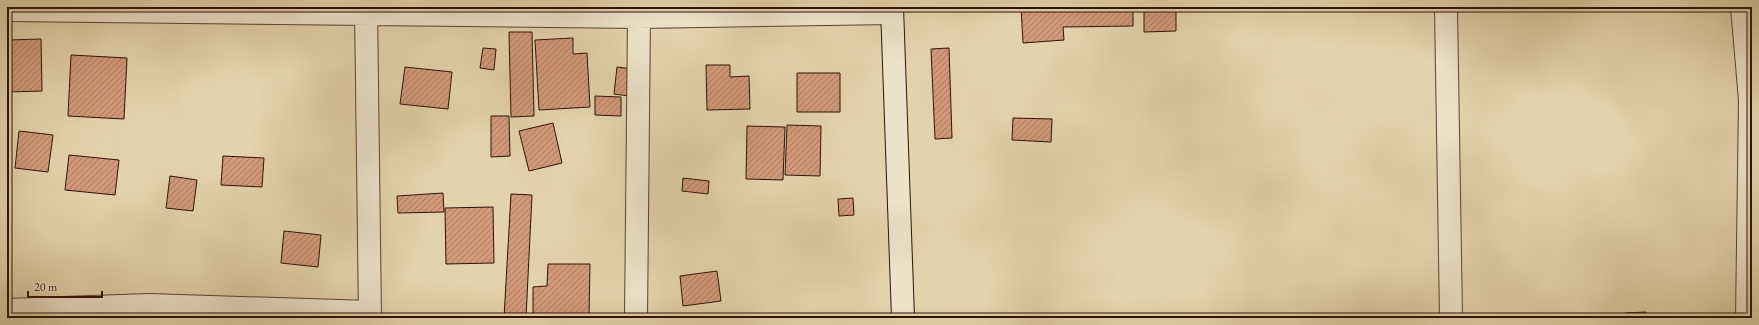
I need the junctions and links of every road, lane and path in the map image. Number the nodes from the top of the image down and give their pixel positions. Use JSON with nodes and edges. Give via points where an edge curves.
{"nodes":[{"id":1,"x":1446,"y":7,"type":"edge"},
{"id":2,"x":1742,"y":7,"type":"edge"},
{"id":3,"x":7,"y":10,"type":"edge"},
{"id":4,"x":892,"y":10,"type":"edge"},
{"id":5,"x":366,"y":11,"type":"edge"},
{"id":6,"x":639,"y":17,"type":"junction"},
{"id":7,"x":7,"y":310,"type":"edge"},
{"id":8,"x":149,"y":311,"type":"edge"},
{"id":9,"x":370,"y":315,"type":"edge"},
{"id":10,"x":636,"y":318,"type":"edge"},
{"id":11,"x":903,"y":318,"type":"edge"},
{"id":12,"x":1451,"y":318,"type":"edge"},
{"id":13,"x":1747,"y":318,"type":"edge"}],
"edges":[{"from":1,"to":12,"type":"street"},
{"from":2,"to":13,"type":"street","via":[[1750,100]]},
{"from":3,"to":5,"type":"street"},
{"from":4,"to":6,"type":"street"},
{"from":4,"to":11,"type":"street"},
{"from":5,"to":6,"type":"street"},
{"from":5,"to":9,"type":"street"},
{"from":6,"to":10,"type":"street"},
{"from":7,"to":8,"type":"street"},
{"from":8,"to":9,"type":"street"}]}
